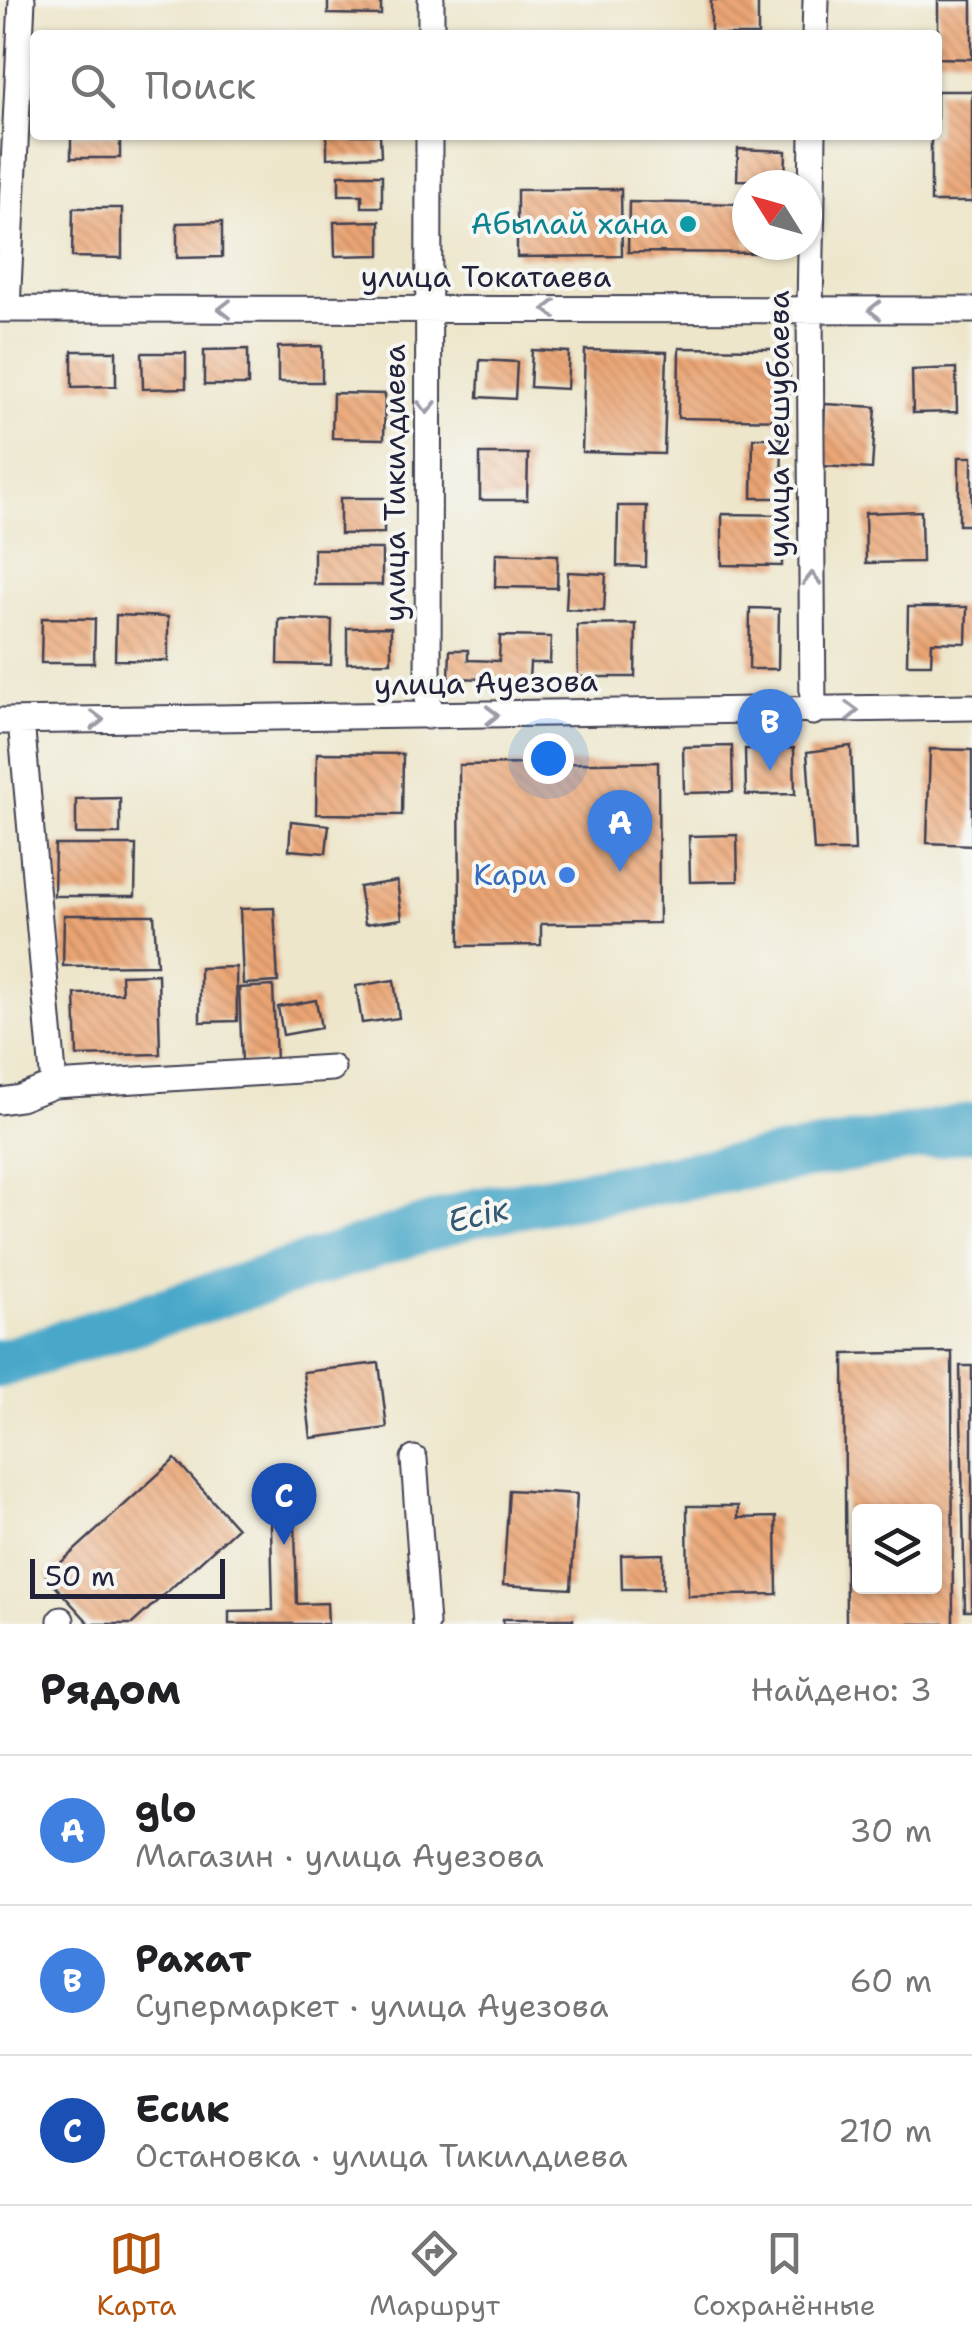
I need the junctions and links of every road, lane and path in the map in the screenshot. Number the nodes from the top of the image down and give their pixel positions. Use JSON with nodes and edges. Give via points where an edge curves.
{"nodes":[{"id":1,"x":22,"y":0,"type":"edge"},
{"id":2,"x":431,"y":0,"type":"edge"},
{"id":3,"x":816,"y":0,"type":"edge"},
{"id":4,"x":431,"y":30,"type":"edge"},
{"id":5,"x":815,"y":30,"type":"edge"},
{"id":6,"x":429,"y":140,"type":"edge"},
{"id":7,"x":813,"y":140,"type":"edge"},
{"id":8,"x":3,"y":309,"type":"edge"},
{"id":9,"x":427,"y":309,"type":"junction"},
{"id":10,"x":810,"y":310,"type":"junction"},
{"id":11,"x":972,"y":310,"type":"edge"},
{"id":12,"x":972,"y":707,"type":"edge"},
{"id":13,"x":813,"y":712,"type":"junction"},
{"id":14,"x":428,"y":716,"type":"junction"},
{"id":15,"x":11,"y":721,"type":"edge"},
{"id":16,"x":332,"y":1068,"type":"dead end"},
{"id":17,"x":54,"y":1085,"type":"junction"},
{"id":18,"x":10,"y":1100,"type":"edge"},
{"id":19,"x":414,"y":1459,"type":"dead end"},
{"id":20,"x":426,"y":1624,"type":"edge"}],
"edges":[{"from":1,"to":8,"type":"street"},
{"from":2,"to":4,"type":"street"},
{"from":3,"to":5,"type":"street"},
{"from":6,"to":9,"type":"street","name":"улица Тикилдиева"},
{"from":7,"to":10,"type":"street","name":"улица Кешубаева"},
{"from":9,"to":8,"type":"street","name":"улица Токатаева","one_way":true},
{"from":10,"to":9,"type":"street","name":"улица Токатаева","one_way":true},
{"from":9,"to":14,"type":"street","name":"улица Тикилдиева","one_way":true},
{"from":11,"to":10,"type":"street","name":"улица Токатаева","one_way":true},
{"from":13,"to":10,"type":"street","name":"улица Кешубаева","one_way":true},
{"from":13,"to":12,"type":"street","name":"улица Ауезова","one_way":true},
{"from":14,"to":13,"type":"street","name":"улица Ауезова","one_way":true},
{"from":15,"to":14,"type":"street","name":"улица Ауезова","one_way":true},
{"from":15,"to":17,"type":"street"},
{"from":16,"to":17,"type":"street"},
{"from":17,"to":18,"type":"street"},
{"from":19,"to":20,"type":"street"}]}
